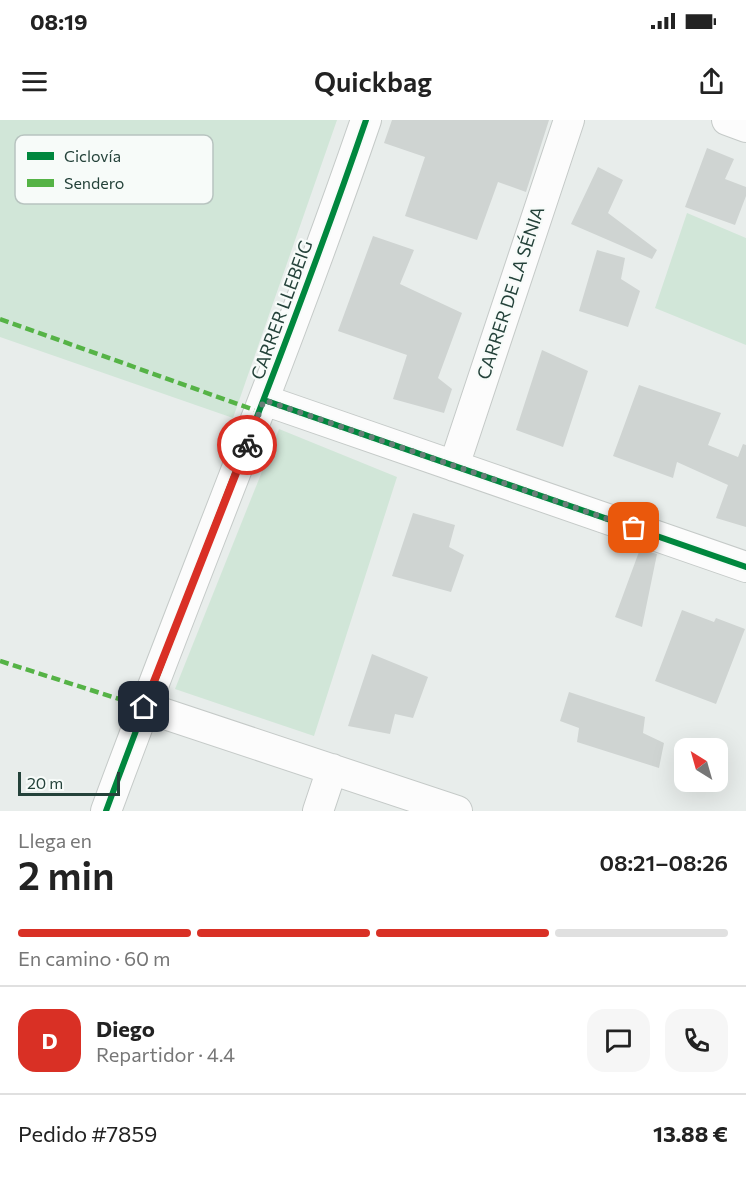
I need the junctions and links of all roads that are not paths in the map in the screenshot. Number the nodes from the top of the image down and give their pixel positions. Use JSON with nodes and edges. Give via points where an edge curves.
{"nodes":[{"id":1,"x":366,"y":120,"type":"edge"},
{"id":2,"x":569,"y":120,"type":"edge"},
{"id":3,"x":727,"y":120,"type":"edge"},
{"id":4,"x":746,"y":127,"type":"edge"},
{"id":5,"x":264,"y":400,"type":"junction"},
{"id":6,"x":454,"y":466,"type":"junction"},
{"id":7,"x":746,"y":567,"type":"edge"},
{"id":8,"x":144,"y":707,"type":"junction"},
{"id":9,"x":332,"y":769,"type":"junction"},
{"id":10,"x":106,"y":811,"type":"edge"},
{"id":11,"x":318,"y":811,"type":"edge"},
{"id":12,"x":457,"y":811,"type":"edge"}],
"edges":[{"from":1,"to":5,"type":"street","name":"CARRER LLEBEIG"},
{"from":2,"to":6,"type":"street","name":"CARRER DE LA SÉNIA"},
{"from":3,"to":4,"type":"street"},
{"from":5,"to":6,"type":"street"},
{"from":5,"to":8,"type":"street","name":"CARRER LLEBEIG"},
{"from":6,"to":7,"type":"street"},
{"from":8,"to":9,"type":"street"},
{"from":8,"to":10,"type":"street","name":"CARRER LLEBEIG"},
{"from":9,"to":11,"type":"street"},
{"from":9,"to":12,"type":"street"}]}
